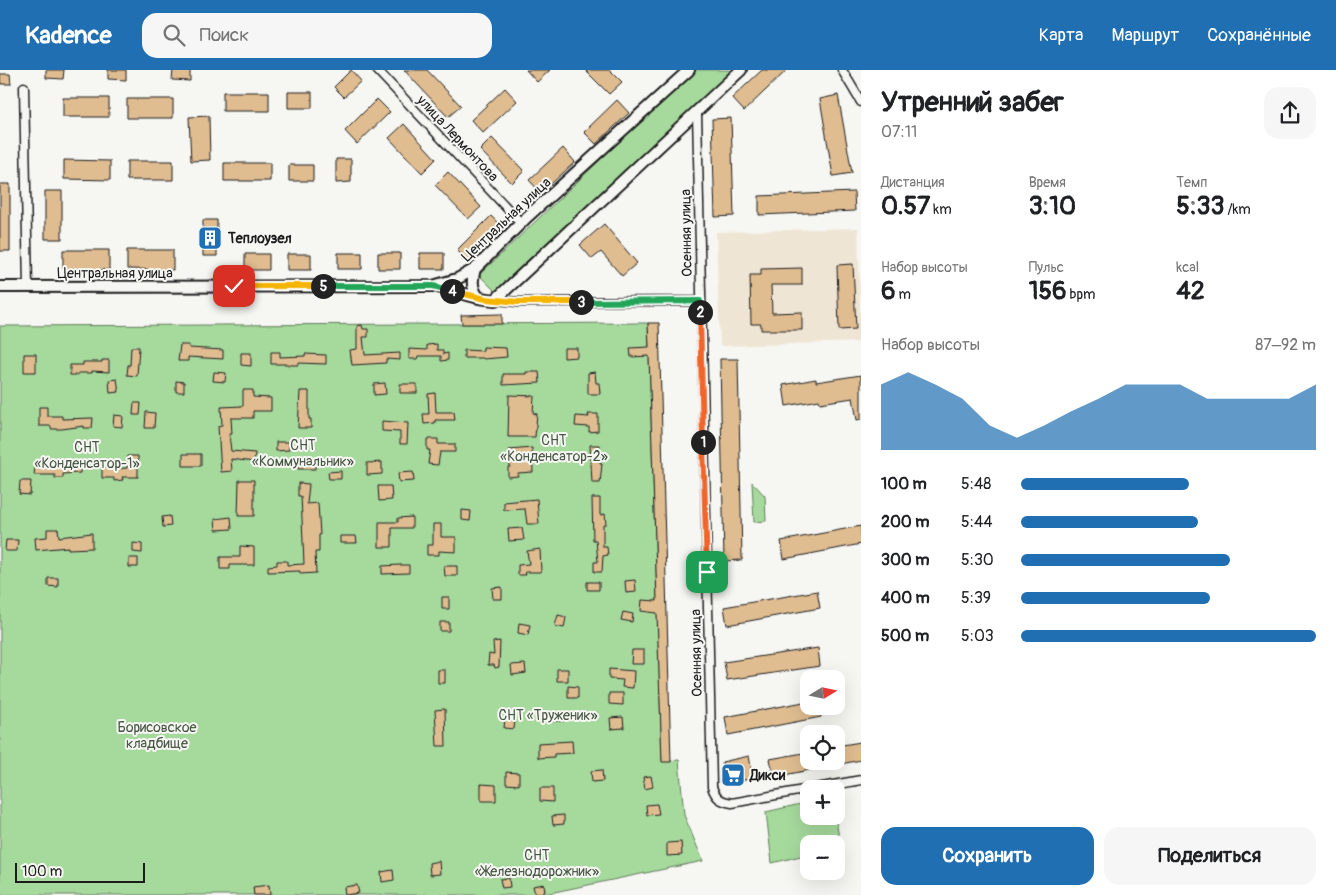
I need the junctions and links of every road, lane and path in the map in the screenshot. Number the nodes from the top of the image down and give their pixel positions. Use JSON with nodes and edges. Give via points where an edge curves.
{"nodes":[{"id":1,"x":377,"y":70,"type":"edge"},
{"id":2,"x":689,"y":70,"type":"edge"},
{"id":3,"x":842,"y":70,"type":"edge"},
{"id":4,"x":738,"y":71,"type":"edge"},
{"id":5,"x":24,"y":87,"type":"dead end"},
{"id":6,"x":861,"y":102,"type":"edge"},
{"id":7,"x":697,"y":112,"type":"junction"},
{"id":8,"x":521,"y":223,"type":"junction"},
{"id":9,"x":475,"y":269,"type":"junction"},
{"id":10,"x":433,"y":286,"type":"junction"},
{"id":11,"x":0,"y":287,"type":"edge"},
{"id":12,"x":28,"y":287,"type":"junction"},
{"id":13,"x":479,"y":298,"type":"junction"},
{"id":14,"x":495,"y":300,"type":"junction"},
{"id":15,"x":700,"y":301,"type":"junction"},
{"id":16,"x":861,"y":780,"type":"edge"},
{"id":17,"x":845,"y":783,"type":"edge"},
{"id":18,"x":800,"y":791,"type":"edge"}],
"edges":[{"from":1,"to":8,"type":"street","name":"улица Лермонтова"},
{"from":2,"to":8,"type":"street","name":"Центральная улица"},
{"from":3,"to":6,"type":"street"},
{"from":4,"to":7,"type":"street"},
{"from":5,"to":12,"type":"street"},
{"from":7,"to":14,"type":"street"},
{"from":7,"to":15,"type":"street","name":"Осенняя улица"},
{"from":8,"to":9,"type":"street","name":"Центральная улица"},
{"from":9,"to":10,"type":"street","name":"Центральная улица","via":[[457,279]]},
{"from":9,"to":13,"type":"street","via":[[472,287]]},
{"from":10,"to":12,"type":"street","name":"Центральная улица"},
{"from":10,"to":13,"type":"street"},
{"from":11,"to":12,"type":"street","name":"Центральная улица"},
{"from":13,"to":14,"type":"street"},
{"from":14,"to":15,"type":"street"},
{"from":15,"to":18,"type":"street","name":"Осенняя улица","via":[[712,787],[715,797],[732,803]]},
{"from":16,"to":17,"type":"street","name":"Осенняя улица"}]}
